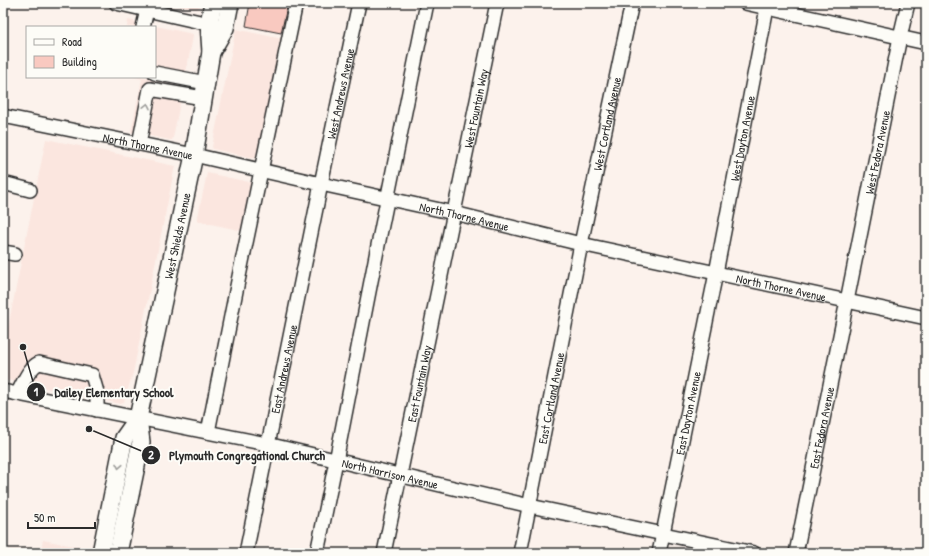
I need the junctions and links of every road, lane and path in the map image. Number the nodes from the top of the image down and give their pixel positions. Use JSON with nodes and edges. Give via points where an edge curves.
{"nodes":[{"id":1,"x":116,"y":3,"type":"edge"},
{"id":2,"x":213,"y":3,"type":"edge"},
{"id":3,"x":230,"y":3,"type":"edge"},
{"id":4,"x":296,"y":3,"type":"edge"},
{"id":5,"x":359,"y":3,"type":"edge"},
{"id":6,"x":427,"y":3,"type":"edge"},
{"id":7,"x":497,"y":3,"type":"edge"},
{"id":8,"x":632,"y":3,"type":"edge"},
{"id":9,"x":745,"y":3,"type":"edge"},
{"id":10,"x":908,"y":3,"type":"edge"},
{"id":11,"x":768,"y":6,"type":"edge"},
{"id":12,"x":147,"y":10,"type":"junction"},
{"id":13,"x":143,"y":26,"type":"edge"},
{"id":14,"x":217,"y":26,"type":"junction"},
{"id":15,"x":900,"y":37,"type":"junction"},
{"id":16,"x":926,"y":43,"type":"edge"},
{"id":17,"x":156,"y":73,"type":"edge"},
{"id":18,"x":205,"y":91,"type":"junction"},
{"id":19,"x":3,"y":116,"type":"edge"},
{"id":20,"x":139,"y":144,"type":"junction"},
{"id":21,"x":194,"y":156,"type":"junction"},
{"id":22,"x":261,"y":171,"type":"junction"},
{"id":23,"x":3,"y":183,"type":"edge"},
{"id":24,"x":321,"y":184,"type":"junction"},
{"id":25,"x":30,"y":190,"type":"dead end"},
{"id":26,"x":388,"y":199,"type":"junction"},
{"id":27,"x":454,"y":213,"type":"junction"},
{"id":28,"x":581,"y":244,"type":"junction"},
{"id":29,"x":716,"y":273,"type":"junction"},
{"id":30,"x":847,"y":301,"type":"junction"},
{"id":31,"x":926,"y":318,"type":"edge"},
{"id":32,"x":3,"y":391,"type":"edge"},
{"id":33,"x":17,"y":394,"type":"junction"},
{"id":34,"x":97,"y":410,"type":"junction"},
{"id":35,"x":138,"y":418,"type":"junction"},
{"id":36,"x":208,"y":432,"type":"junction"},
{"id":37,"x":267,"y":444,"type":"junction"},
{"id":38,"x":336,"y":461,"type":"junction"},
{"id":39,"x":399,"y":475,"type":"junction"},
{"id":40,"x":530,"y":506,"type":"junction"},
{"id":41,"x":663,"y":534,"type":"junction"},
{"id":42,"x":101,"y":553,"type":"edge"},
{"id":43,"x":118,"y":553,"type":"edge"},
{"id":44,"x":246,"y":553,"type":"edge"},
{"id":45,"x":317,"y":553,"type":"edge"},
{"id":46,"x":384,"y":553,"type":"edge"},
{"id":47,"x":520,"y":553,"type":"edge"},
{"id":48,"x":659,"y":553,"type":"edge"},
{"id":49,"x":754,"y":553,"type":"edge"},
{"id":50,"x":796,"y":553,"type":"edge"}],
"edges":[{"from":1,"to":12,"type":"street"},
{"from":2,"to":14,"type":"main road","name":"West Shields Avenue"},
{"from":3,"to":14,"type":"main road","name":"West Shields Avenue"},
{"from":4,"to":22,"type":"street"},
{"from":5,"to":24,"type":"street","name":"West Andrews Avenue"},
{"from":6,"to":26,"type":"street"},
{"from":7,"to":27,"type":"street","name":"West Fountain Way"},
{"from":8,"to":28,"type":"street","name":"West Cortland Avenue"},
{"from":9,"to":11,"type":"street"},
{"from":10,"to":15,"type":"street","name":"West Fedora Avenue"},
{"from":11,"to":15,"type":"street"},
{"from":11,"to":29,"type":"street","name":"West Dayton Avenue"},
{"from":12,"to":13,"type":"street"},
{"from":12,"to":14,"type":"street"},
{"from":14,"to":18,"type":"main road","name":"West Shields Avenue"},
{"from":15,"to":16,"type":"street"},
{"from":15,"to":30,"type":"street","name":"West Fedora Avenue"},
{"from":17,"to":18,"type":"street"},
{"from":20,"to":18,"type":"street","one_way":true,"via":[[150,89]]},
{"from":18,"to":21,"type":"main road","name":"West Shields Avenue"},
{"from":19,"to":20,"type":"street","name":"North Thorne Avenue"},
{"from":20,"to":21,"type":"street","name":"North Thorne Avenue"},
{"from":21,"to":22,"type":"street","name":"North Thorne Avenue"},
{"from":21,"to":35,"type":"main road","name":"West Shields Avenue"},
{"from":22,"to":24,"type":"street","name":"North Thorne Avenue"},
{"from":22,"to":36,"type":"street"},
{"from":23,"to":25,"type":"street"},
{"from":24,"to":26,"type":"street","name":"North Thorne Avenue"},
{"from":24,"to":37,"type":"street","name":"East Andrews Avenue"},
{"from":26,"to":27,"type":"street","name":"North Thorne Avenue"},
{"from":26,"to":38,"type":"street"},
{"from":27,"to":28,"type":"street","name":"North Thorne Avenue"},
{"from":27,"to":39,"type":"street","name":"East Fountain Way"},
{"from":28,"to":29,"type":"street","name":"North Thorne Avenue"},
{"from":28,"to":40,"type":"street","name":"East Cortland Avenue"},
{"from":29,"to":30,"type":"street","name":"North Thorne Avenue"},
{"from":29,"to":41,"type":"street","name":"East Dayton Avenue"},
{"from":30,"to":31,"type":"street","name":"North Thorne Avenue"},
{"from":30,"to":50,"type":"street","name":"East Fedora Avenue"},
{"from":32,"to":33,"type":"street","name":"North Harrison Avenue"},
{"from":33,"to":34,"type":"street","name":"North Harrison Avenue"},
{"from":33,"to":34,"type":"street","via":[[29,372],[39,363],[92,375],[97,392]]},
{"from":34,"to":35,"type":"street","name":"North Harrison Avenue"},
{"from":35,"to":36,"type":"street","name":"North Harrison Avenue"},
{"from":35,"to":42,"type":"main road","name":"West Shields Avenue","one_way":true,"via":[[124,438]]},
{"from":35,"to":43,"type":"main road","name":"West Shields Avenue","via":[[141,442]]},
{"from":36,"to":37,"type":"street","name":"North Harrison Avenue"},
{"from":37,"to":38,"type":"street","name":"North Harrison Avenue"},
{"from":37,"to":44,"type":"street","name":"East Andrews Avenue"},
{"from":38,"to":39,"type":"street","name":"North Harrison Avenue"},
{"from":38,"to":45,"type":"street"},
{"from":39,"to":40,"type":"street","name":"North Harrison Avenue"},
{"from":39,"to":46,"type":"street","name":"East Fountain Way"},
{"from":40,"to":41,"type":"street","name":"North Harrison Avenue"},
{"from":40,"to":47,"type":"street","name":"East Cortland Avenue"},
{"from":41,"to":48,"type":"street","name":"East Dayton Avenue"},
{"from":41,"to":49,"type":"street","name":"North Harrison Avenue"}]}
